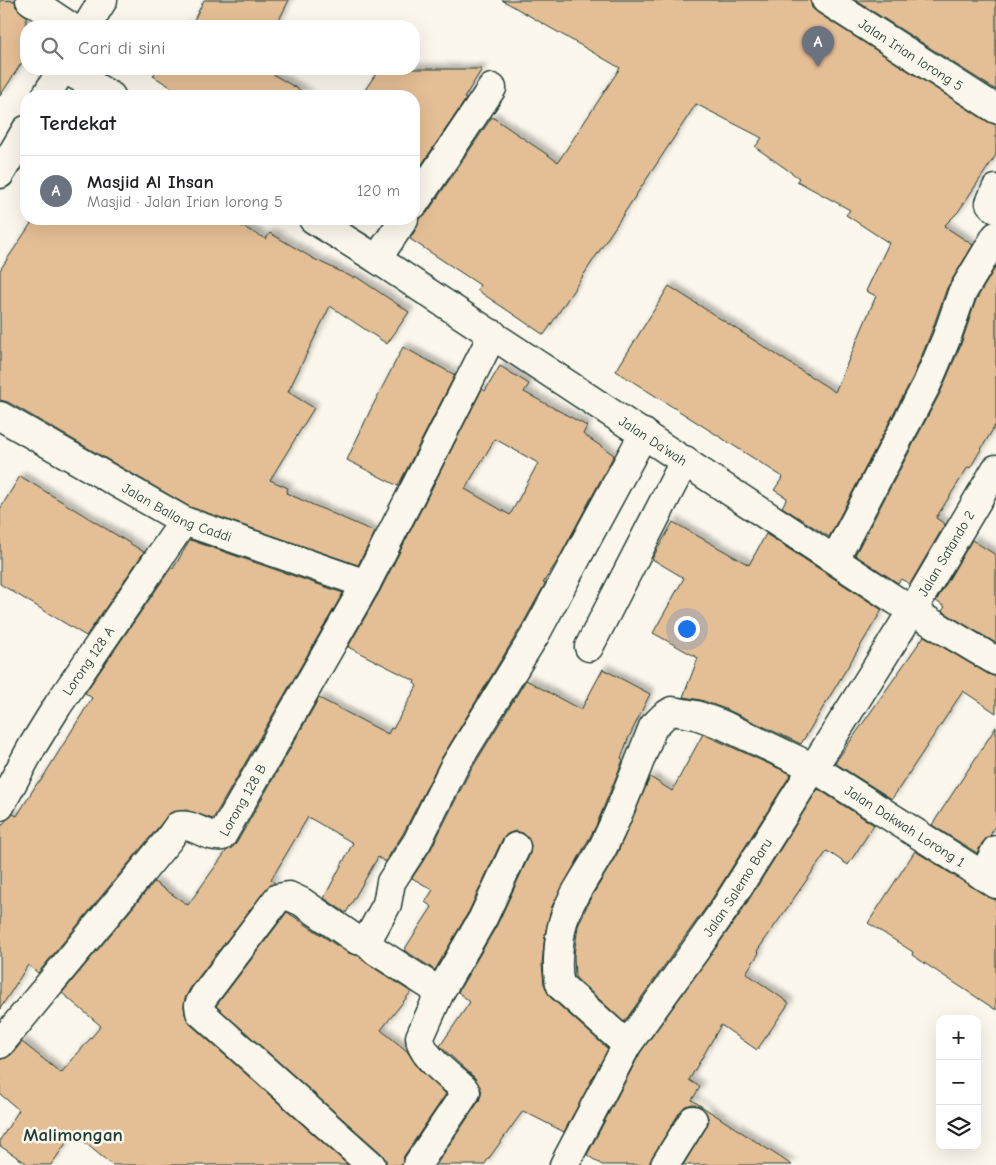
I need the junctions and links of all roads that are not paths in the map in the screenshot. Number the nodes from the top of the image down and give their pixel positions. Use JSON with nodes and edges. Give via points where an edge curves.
{"nodes":[{"id":1,"x":30,"y":0,"type":"edge"},
{"id":2,"x":102,"y":0,"type":"edge"},
{"id":3,"x":827,"y":0,"type":"edge"},
{"id":4,"x":60,"y":20,"type":"edge"},
{"id":5,"x":90,"y":20,"type":"edge"},
{"id":6,"x":59,"y":75,"type":"edge"},
{"id":7,"x":73,"y":75,"type":"edge"},
{"id":8,"x":492,"y":88,"type":"dead end"},
{"id":9,"x":50,"y":90,"type":"edge"},
{"id":10,"x":100,"y":90,"type":"edge"},
{"id":11,"x":996,"y":109,"type":"edge"},
{"id":12,"x":20,"y":140,"type":"edge"},
{"id":13,"x":0,"y":174,"type":"edge"},
{"id":14,"x":996,"y":189,"type":"edge"},
{"id":15,"x":420,"y":195,"type":"edge"},
{"id":16,"x":996,"y":209,"type":"edge"},
{"id":17,"x":323,"y":225,"type":"edge"},
{"id":18,"x":400,"y":225,"type":"edge"},
{"id":19,"x":996,"y":236,"type":"edge"},
{"id":20,"x":377,"y":259,"type":"junction"},
{"id":21,"x":493,"y":334,"type":"junction"},
{"id":22,"x":0,"y":416,"type":"edge"},
{"id":23,"x":644,"y":433,"type":"junction"},
{"id":24,"x":685,"y":460,"type":"junction"},
{"id":25,"x":996,"y":469,"type":"edge"},
{"id":26,"x":184,"y":522,"type":"junction"},
{"id":27,"x":835,"y":559,"type":"junction"},
{"id":28,"x":366,"y":584,"type":"junction"},
{"id":29,"x":912,"y":610,"type":"junction"},
{"id":30,"x":588,"y":647,"type":"dead end"},
{"id":31,"x":996,"y":661,"type":"edge"},
{"id":32,"x":814,"y":768,"type":"junction"},
{"id":33,"x":0,"y":806,"type":"edge"},
{"id":34,"x":516,"y":847,"type":"dead end"},
{"id":35,"x":996,"y":850,"type":"edge"},
{"id":36,"x":989,"y":880,"type":"edge"},
{"id":37,"x":368,"y":941,"type":"junction"},
{"id":38,"x":440,"y":992,"type":"junction"},
{"id":39,"x":0,"y":1044,"type":"edge"},
{"id":40,"x":627,"y":1045,"type":"junction"},
{"id":41,"x":693,"y":1120,"type":"dead end"},
{"id":42,"x":371,"y":1165,"type":"edge"},
{"id":43,"x":416,"y":1165,"type":"edge"},
{"id":44,"x":564,"y":1165,"type":"edge"},
{"id":45,"x":665,"y":1165,"type":"edge"}],
"edges":[{"from":1,"to":4,"type":"street"},
{"from":2,"to":5,"type":"street"},
{"from":3,"to":11,"type":"street","name":"Jalan Irian lorong 5"},
{"from":6,"to":9,"type":"street"},
{"from":7,"to":10,"type":"street"},
{"from":8,"to":15,"type":"street"},
{"from":12,"to":13,"type":"street"},
{"from":14,"to":16,"type":"street","via":[[990,203]]},
{"from":17,"to":20,"type":"street","name":"Jalan Da'wah"},
{"from":18,"to":20,"type":"street"},
{"from":19,"to":27,"type":"street","via":[[962,293],[927,384]]},
{"from":20,"to":21,"type":"street","name":"Jalan Da'wah"},
{"from":21,"to":23,"type":"street","name":"Jalan Da'wah"},
{"from":21,"to":28,"type":"street"},
{"from":22,"to":26,"type":"street","name":"Jalan Ballang Caddi"},
{"from":23,"to":24,"type":"street","name":"Jalan Da'wah"},
{"from":23,"to":37,"type":"street","via":[[535,635],[454,767],[417,842],[391,882],[385,908]]},
{"from":24,"to":27,"type":"street","name":"Jalan Da'wah"},
{"from":24,"to":30,"type":"street"},
{"from":25,"to":29,"type":"street","name":"Jalan Satando 2"},
{"from":26,"to":28,"type":"street","name":"Jalan Ballang Caddi"},
{"from":26,"to":33,"type":"street","name":"Lorong 128 A","via":[[58,705]]},
{"from":27,"to":29,"type":"street","name":"Jalan Da'wah"},
{"from":28,"to":39,"type":"street","name":"Lorong 128 B","via":[[222,836],[178,826]]},
{"from":29,"to":31,"type":"street","name":"Jalan Da'wah"},
{"from":29,"to":32,"type":"street","name":"Jalan Salemo Baru"},
{"from":32,"to":36,"type":"street","name":"Jalan Dakwah Lorong 1"},
{"from":32,"to":40,"type":"street","name":"Jalan Salemo Baru","via":[[698,948]]},
{"from":32,"to":40,"type":"street","name":"Jalan Dakwah Lorong 1","via":[[696,715],[672,711],[653,727],[606,839],[563,922],[557,970],[561,986]]},
{"from":34,"to":38,"type":"street","via":[[493,900]]},
{"from":35,"to":36,"type":"street"},
{"from":37,"to":38,"type":"street","via":[[376,951]]},
{"from":37,"to":42,"type":"street","via":[[357,940],[290,896],[278,898],[199,1005],[200,1012]]},
{"from":38,"to":43,"type":"street","via":[[420,1043],[426,1055],[466,1094]]},
{"from":40,"to":44,"type":"street","name":"Jalan Salemo Baru"},
{"from":41,"to":45,"type":"street"}]}
